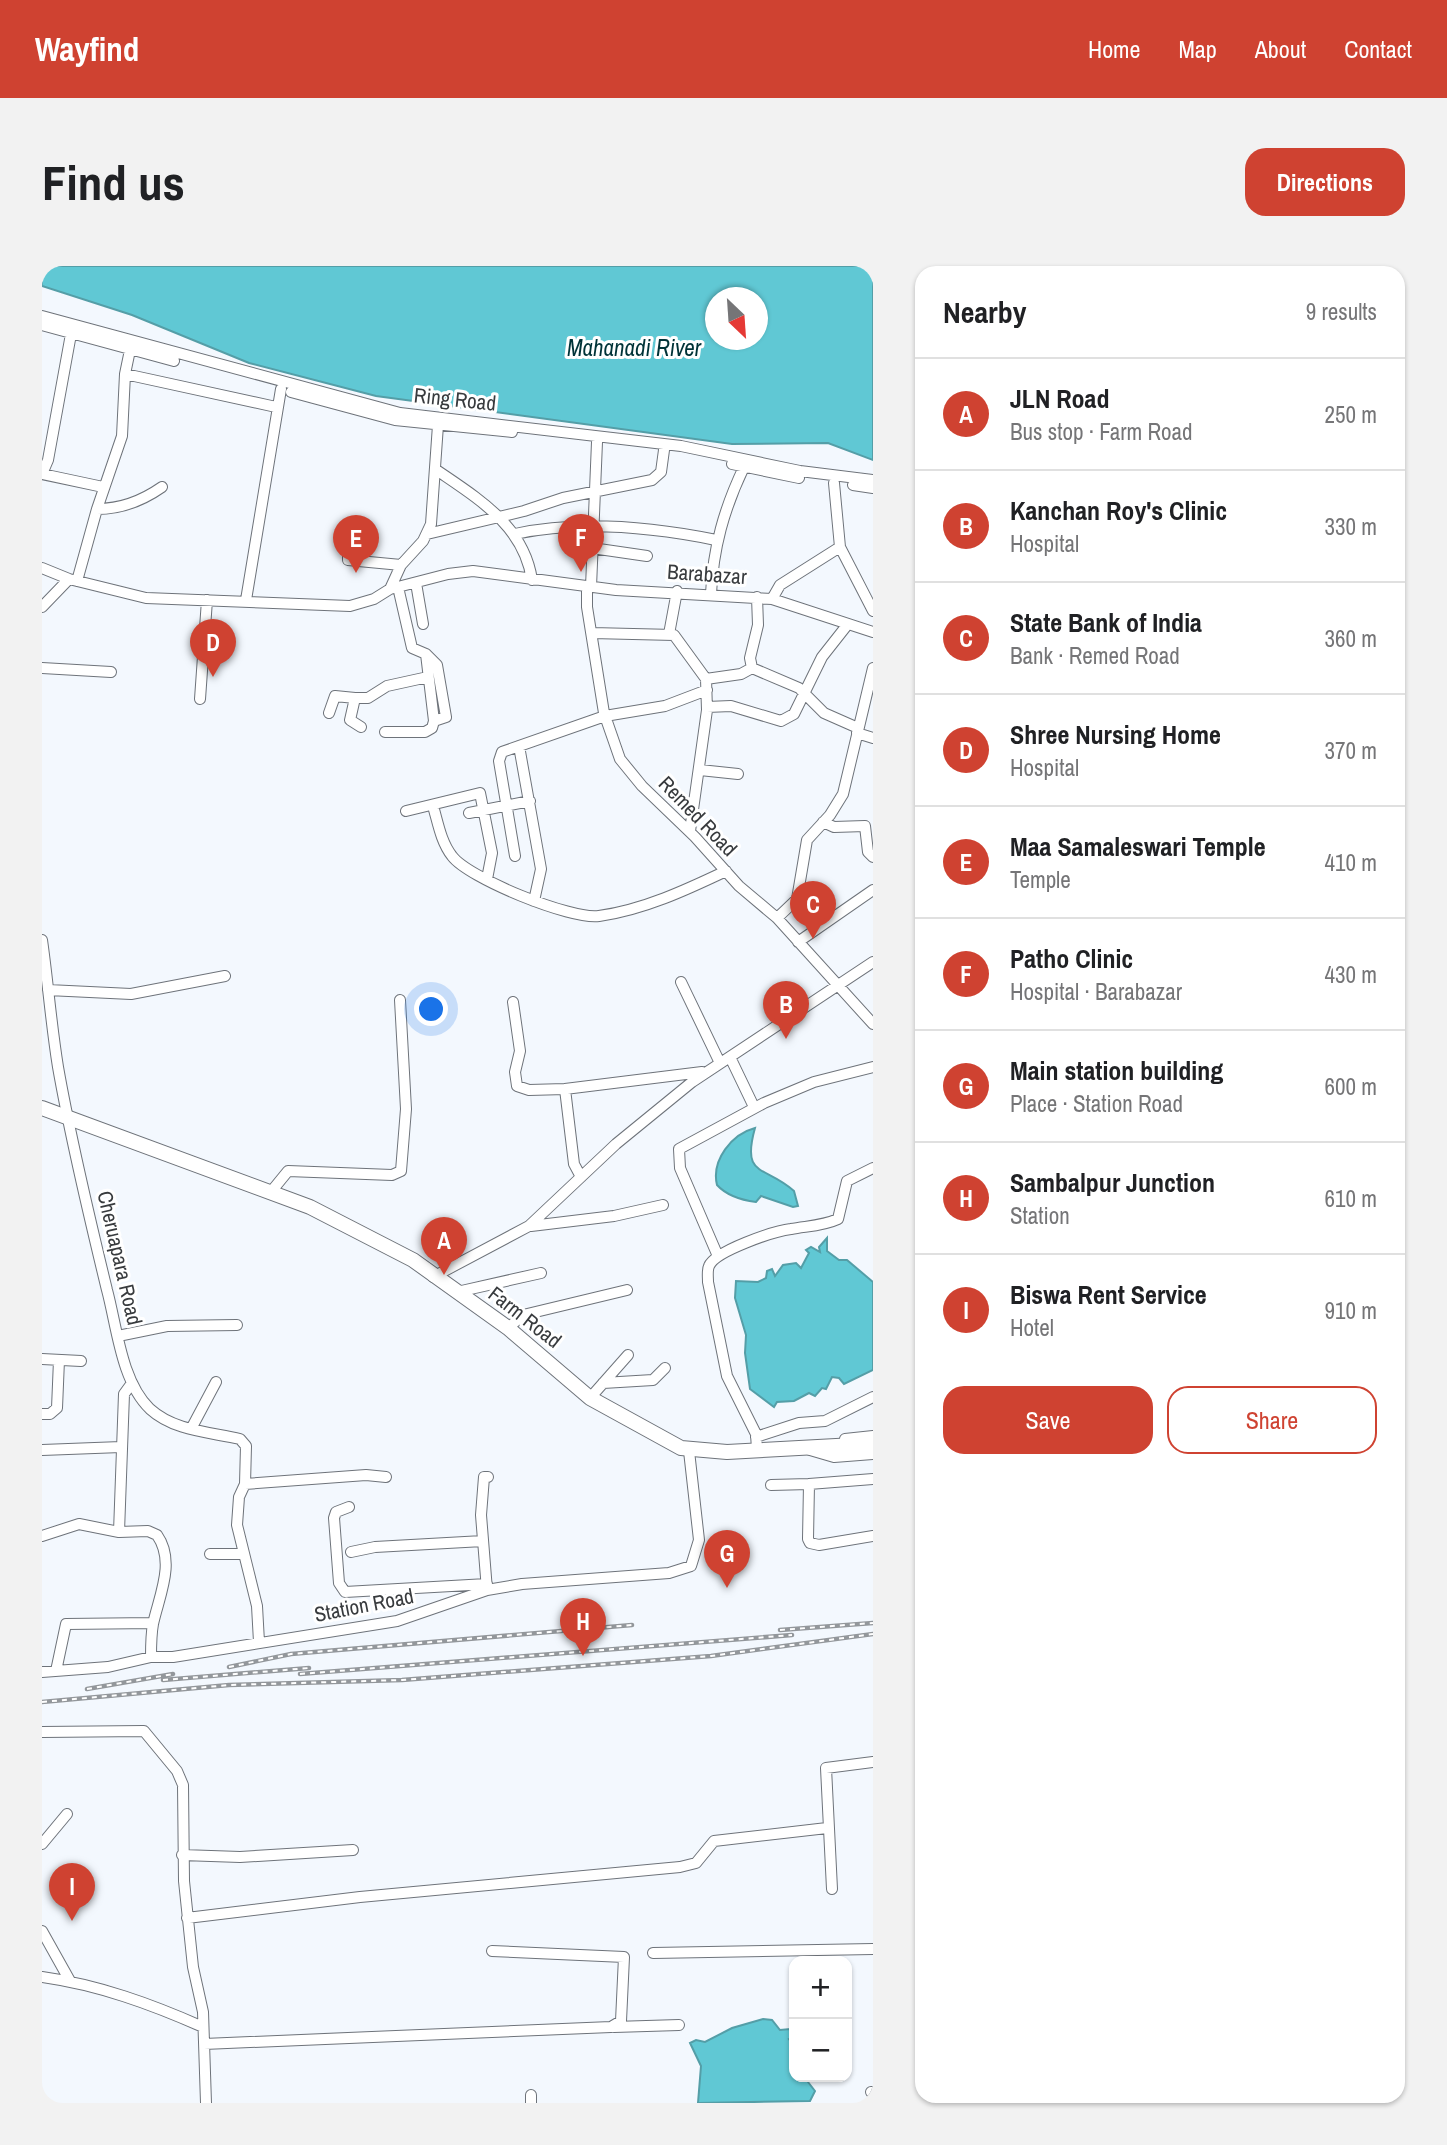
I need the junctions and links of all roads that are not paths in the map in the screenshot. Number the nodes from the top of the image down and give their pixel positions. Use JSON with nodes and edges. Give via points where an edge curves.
{"nodes":[{"id":1,"x":42,"y":316,"type":"edge"},
{"id":2,"x":42,"y":325,"type":"edge"},
{"id":3,"x":71,"y":334,"type":"junction"},
{"id":4,"x":130,"y":350,"type":"junction"},
{"id":5,"x":125,"y":374,"type":"junction"},
{"id":6,"x":281,"y":389,"type":"junction"},
{"id":7,"x":276,"y":407,"type":"junction"},
{"id":8,"x":438,"y":425,"type":"junction"},
{"id":9,"x":597,"y":442,"type":"junction"},
{"id":10,"x":664,"y":450,"type":"junction"},
{"id":11,"x":744,"y":467,"type":"junction"},
{"id":12,"x":435,"y":469,"type":"junction"},
{"id":13,"x":787,"y":472,"type":"junction"},
{"id":14,"x":42,"y":474,"type":"edge"},
{"id":15,"x":873,"y":480,"type":"edge"},
{"id":16,"x":834,"y":483,"type":"junction"},
{"id":17,"x":103,"y":487,"type":"junction"},
{"id":18,"x":162,"y":487,"type":"dead end"},
{"id":19,"x":873,"y":488,"type":"edge"},
{"id":20,"x":596,"y":490,"type":"junction"},
{"id":21,"x":97,"y":509,"type":"junction"},
{"id":22,"x":500,"y":516,"type":"junction"},
{"id":23,"x":348,"y":527,"type":"dead end"},
{"id":24,"x":593,"y":528,"type":"junction"},
{"id":25,"x":427,"y":534,"type":"junction"},
{"id":26,"x":515,"y":534,"type":"junction"},
{"id":27,"x":716,"y":540,"type":"junction"},
{"id":28,"x":840,"y":547,"type":"junction"},
{"id":29,"x":592,"y":548,"type":"junction"},
{"id":30,"x":648,"y":556,"type":"dead end"},
{"id":31,"x":401,"y":565,"type":"junction"},
{"id":32,"x":42,"y":568,"type":"edge"},
{"id":33,"x":73,"y":580,"type":"junction"},
{"id":34,"x":532,"y":580,"type":"junction"},
{"id":35,"x":416,"y":583,"type":"junction"},
{"id":36,"x":589,"y":587,"type":"junction"},
{"id":37,"x":394,"y":588,"type":"junction"},
{"id":38,"x":677,"y":592,"type":"junction"},
{"id":39,"x":712,"y":594,"type":"junction"},
{"id":40,"x":757,"y":597,"type":"junction"},
{"id":41,"x":772,"y":599,"type":"junction"},
{"id":42,"x":207,"y":600,"type":"junction"},
{"id":43,"x":246,"y":600,"type":"junction"},
{"id":44,"x":42,"y":607,"type":"edge"},
{"id":45,"x":873,"y":611,"type":"edge"},
{"id":46,"x":423,"y":624,"type":"dead end"},
{"id":47,"x":848,"y":624,"type":"junction"},
{"id":48,"x":873,"y":632,"type":"edge"},
{"id":49,"x":592,"y":634,"type":"junction"},
{"id":50,"x":669,"y":634,"type":"junction"},
{"id":51,"x":426,"y":653,"type":"junction"},
{"id":52,"x":42,"y":668,"type":"edge"},
{"id":53,"x":752,"y":668,"type":"junction"},
{"id":54,"x":873,"y":668,"type":"edge"},
{"id":55,"x":111,"y":672,"type":"dead end"},
{"id":56,"x":428,"y":677,"type":"junction"},
{"id":57,"x":706,"y":685,"type":"junction"},
{"id":58,"x":804,"y":691,"type":"junction"},
{"id":59,"x":355,"y":698,"type":"junction"},
{"id":60,"x":200,"y":699,"type":"dead end"},
{"id":61,"x":707,"y":707,"type":"junction"},
{"id":62,"x":605,"y":716,"type":"junction"},
{"id":63,"x":351,"y":718,"type":"junction"},
{"id":64,"x":434,"y":721,"type":"junction"},
{"id":65,"x":361,"y":727,"type":"dead end"},
{"id":66,"x":857,"y":731,"type":"junction"},
{"id":67,"x":385,"y":732,"type":"dead end"},
{"id":68,"x":873,"y":738,"type":"edge"},
{"id":69,"x":519,"y":746,"type":"junction"},
{"id":70,"x":700,"y":770,"type":"junction"},
{"id":71,"x":738,"y":774,"type":"dead end"},
{"id":72,"x":530,"y":802,"type":"junction"},
{"id":73,"x":433,"y":806,"type":"junction"},
{"id":74,"x":505,"y":807,"type":"junction"},
{"id":75,"x":406,"y":811,"type":"dead end"},
{"id":76,"x":485,"y":811,"type":"junction"},
{"id":77,"x":470,"y":813,"type":"dead end"},
{"id":78,"x":823,"y":822,"type":"junction"},
{"id":79,"x":690,"y":831,"type":"junction"},
{"id":80,"x":515,"y":856,"type":"dead end"},
{"id":81,"x":873,"y":857,"type":"edge"},
{"id":82,"x":726,"y":871,"type":"junction"},
{"id":83,"x":486,"y":879,"type":"junction"},
{"id":84,"x":873,"y":890,"type":"edge"},
{"id":85,"x":534,"y":901,"type":"junction"},
{"id":86,"x":776,"y":918,"type":"junction"},
{"id":87,"x":42,"y":940,"type":"edge"},
{"id":88,"x":798,"y":942,"type":"junction"},
{"id":89,"x":873,"y":962,"type":"edge"},
{"id":90,"x":225,"y":976,"type":"dead end"},
{"id":91,"x":681,"y":982,"type":"dead end"},
{"id":92,"x":837,"y":985,"type":"junction"},
{"id":93,"x":48,"y":990,"type":"junction"},
{"id":94,"x":400,"y":1000,"type":"dead end"},
{"id":95,"x":513,"y":1002,"type":"dead end"},
{"id":96,"x":873,"y":1024,"type":"edge"},
{"id":97,"x":725,"y":1060,"type":"junction"},
{"id":98,"x":873,"y":1068,"type":"edge"},
{"id":99,"x":706,"y":1072,"type":"junction"},
{"id":100,"x":565,"y":1089,"type":"junction"},
{"id":101,"x":754,"y":1107,"type":"junction"},
{"id":102,"x":42,"y":1108,"type":"edge"},
{"id":103,"x":68,"y":1117,"type":"junction"},
{"id":104,"x":873,"y":1168,"type":"edge"},
{"id":105,"x":581,"y":1177,"type":"junction"},
{"id":106,"x":270,"y":1193,"type":"junction"},
{"id":107,"x":663,"y":1205,"type":"dead end"},
{"id":108,"x":529,"y":1227,"type":"junction"},
{"id":109,"x":717,"y":1254,"type":"junction"},
{"id":110,"x":541,"y":1273,"type":"dead end"},
{"id":111,"x":433,"y":1277,"type":"junction"},
{"id":112,"x":626,"y":1290,"type":"dead end"},
{"id":113,"x":457,"y":1292,"type":"junction"},
{"id":114,"x":237,"y":1325,"type":"dead end"},
{"id":115,"x":508,"y":1328,"type":"junction"},
{"id":116,"x":118,"y":1336,"type":"junction"},
{"id":117,"x":628,"y":1355,"type":"dead end"},
{"id":118,"x":42,"y":1359,"type":"edge"},
{"id":119,"x":59,"y":1360,"type":"junction"},
{"id":120,"x":81,"y":1361,"type":"dead end"},
{"id":121,"x":665,"y":1368,"type":"dead end"},
{"id":122,"x":216,"y":1382,"type":"dead end"},
{"id":123,"x":132,"y":1383,"type":"junction"},
{"id":124,"x":603,"y":1383,"type":"junction"},
{"id":125,"x":873,"y":1397,"type":"edge"},
{"id":126,"x":590,"y":1398,"type":"junction"},
{"id":127,"x":42,"y":1414,"type":"edge"},
{"id":128,"x":191,"y":1429,"type":"junction"},
{"id":129,"x":873,"y":1436,"type":"edge"},
{"id":130,"x":757,"y":1443,"type":"junction"},
{"id":131,"x":873,"y":1444,"type":"edge"},
{"id":132,"x":121,"y":1447,"type":"junction"},
{"id":133,"x":808,"y":1449,"type":"junction"},
{"id":134,"x":42,"y":1450,"type":"edge"},
{"id":135,"x":689,"y":1451,"type":"junction"},
{"id":136,"x":873,"y":1454,"type":"edge"},
{"id":137,"x":386,"y":1477,"type":"dead end"},
{"id":138,"x":488,"y":1477,"type":"dead end"},
{"id":139,"x":873,"y":1479,"type":"edge"},
{"id":140,"x":244,"y":1484,"type":"junction"},
{"id":141,"x":809,"y":1484,"type":"junction"},
{"id":142,"x":771,"y":1485,"type":"dead end"},
{"id":143,"x":349,"y":1507,"type":"dead end"},
{"id":144,"x":119,"y":1532,"type":"junction"},
{"id":145,"x":42,"y":1536,"type":"edge"},
{"id":146,"x":873,"y":1536,"type":"edge"},
{"id":147,"x":482,"y":1541,"type":"junction"},
{"id":148,"x":351,"y":1552,"type":"dead end"},
{"id":149,"x":209,"y":1554,"type":"dead end"},
{"id":150,"x":243,"y":1554,"type":"junction"},
{"id":151,"x":487,"y":1587,"type":"junction"},
{"id":152,"x":153,"y":1623,"type":"junction"},
{"id":153,"x":260,"y":1642,"type":"junction"},
{"id":154,"x":151,"y":1657,"type":"junction"},
{"id":155,"x":56,"y":1671,"type":"junction"},
{"id":156,"x":42,"y":1672,"type":"edge"},
{"id":157,"x":42,"y":1732,"type":"edge"},
{"id":158,"x":873,"y":1762,"type":"edge"},
{"id":159,"x":67,"y":1814,"type":"dead end"},
{"id":160,"x":827,"y":1828,"type":"junction"},
{"id":161,"x":42,"y":1844,"type":"edge"},
{"id":162,"x":353,"y":1850,"type":"dead end"},
{"id":163,"x":182,"y":1855,"type":"junction"},
{"id":164,"x":832,"y":1889,"type":"dead end"},
{"id":165,"x":187,"y":1918,"type":"junction"},
{"id":166,"x":42,"y":1931,"type":"edge"},
{"id":167,"x":873,"y":1949,"type":"edge"},
{"id":168,"x":492,"y":1951,"type":"dead end"},
{"id":169,"x":653,"y":1953,"type":"dead end"},
{"id":170,"x":42,"y":1978,"type":"edge"},
{"id":171,"x":75,"y":1983,"type":"junction"},
{"id":172,"x":679,"y":2025,"type":"dead end"},
{"id":173,"x":203,"y":2027,"type":"junction"},
{"id":174,"x":611,"y":2027,"type":"junction"},
{"id":175,"x":204,"y":2044,"type":"junction"},
{"id":176,"x":206,"y":2103,"type":"edge"}],
"edges":[{"from":1,"to":13,"type":"street","name":"Ring Road","via":[[400,412],[681,446]]},
{"from":2,"to":3,"type":"street","name":"Ring Road"},
{"from":3,"to":4,"type":"street","name":"Ring Road"},
{"from":3,"to":14,"type":"street"},
{"from":4,"to":5,"type":"street"},
{"from":4,"to":6,"type":"street","name":"Ring Road"},
{"from":5,"to":7,"type":"street"},
{"from":5,"to":17,"type":"street","via":[[122,436]]},
{"from":6,"to":7,"type":"street"},
{"from":6,"to":8,"type":"street","name":"Ring Road","via":[[358,412]]},
{"from":7,"to":43,"type":"street"},
{"from":8,"to":9,"type":"street","name":"Ring Road"},
{"from":8,"to":12,"type":"street"},
{"from":9,"to":10,"type":"street","name":"Ring Road"},
{"from":9,"to":20,"type":"street","name":"Remed Road"},
{"from":10,"to":11,"type":"street","name":"Ring Road"},
{"from":10,"to":20,"type":"street","via":[[659,477]]},
{"from":11,"to":13,"type":"street","name":"Ring Road"},
{"from":11,"to":27,"type":"street"},
{"from":12,"to":22,"type":"street"},
{"from":12,"to":25,"type":"street"},
{"from":13,"to":15,"type":"street","name":"Ring Road"},
{"from":13,"to":16,"type":"street","name":"Ring Road"},
{"from":14,"to":17,"type":"street"},
{"from":16,"to":19,"type":"street","name":"Ring Road"},
{"from":16,"to":28,"type":"street"},
{"from":17,"to":21,"type":"street"},
{"from":18,"to":21,"type":"street","via":[[123,507]]},
{"from":20,"to":22,"type":"street"},
{"from":20,"to":24,"type":"street","name":"Remed Road"},
{"from":21,"to":33,"type":"street"},
{"from":22,"to":25,"type":"street"},
{"from":22,"to":26,"type":"street"},
{"from":23,"to":31,"type":"street","via":[[348,560]]},
{"from":24,"to":26,"type":"street","via":[[558,527]]},
{"from":24,"to":27,"type":"street","via":[[661,529]]},
{"from":24,"to":29,"type":"street","name":"Remed Road"},
{"from":25,"to":31,"type":"street"},
{"from":26,"to":34,"type":"street","via":[[526,553]]},
{"from":27,"to":39,"type":"street"},
{"from":28,"to":41,"type":"street","via":[[780,586]]},
{"from":28,"to":45,"type":"street"},
{"from":29,"to":30,"type":"street"},
{"from":29,"to":36,"type":"street","name":"Remed Road"},
{"from":31,"to":37,"type":"street"},
{"from":32,"to":33,"type":"street","name":"Barabazar"},
{"from":33,"to":42,"type":"street","name":"Barabazar","via":[[130,596]]},
{"from":33,"to":44,"type":"street"},
{"from":34,"to":35,"type":"street","name":"Barabazar","via":[[473,571]]},
{"from":34,"to":36,"type":"street","name":"Barabazar"},
{"from":35,"to":37,"type":"street","name":"Barabazar"},
{"from":35,"to":46,"type":"street"},
{"from":36,"to":38,"type":"street","name":"Barabazar"},
{"from":36,"to":49,"type":"street","name":"Remed Road"},
{"from":37,"to":43,"type":"street","name":"Barabazar","via":[[350,606]]},
{"from":37,"to":51,"type":"street","via":[[412,648]]},
{"from":38,"to":39,"type":"street","name":"Barabazar"},
{"from":38,"to":50,"type":"street"},
{"from":39,"to":40,"type":"street","name":"Barabazar"},
{"from":40,"to":41,"type":"street","name":"Barabazar"},
{"from":40,"to":53,"type":"street"},
{"from":41,"to":47,"type":"street","name":"Barabazar"},
{"from":42,"to":43,"type":"street","name":"Barabazar"},
{"from":42,"to":60,"type":"street"},
{"from":47,"to":48,"type":"street","name":"Barabazar"},
{"from":47,"to":58,"type":"street","via":[[828,648]]},
{"from":49,"to":50,"type":"street"},
{"from":49,"to":62,"type":"street","name":"Remed Road"},
{"from":50,"to":57,"type":"street","via":[[677,638]]},
{"from":51,"to":56,"type":"street"},
{"from":51,"to":64,"type":"street","via":[[437,665],[446,713],[443,720]]},
{"from":52,"to":55,"type":"street"},
{"from":53,"to":57,"type":"street"},
{"from":53,"to":58,"type":"street"},
{"from":54,"to":66,"type":"street"},
{"from":56,"to":59,"type":"street","via":[[387,686],[368,698]]},
{"from":56,"to":64,"type":"street"},
{"from":57,"to":61,"type":"street"},
{"from":57,"to":62,"type":"street","via":[[665,706]]},
{"from":58,"to":61,"type":"street","via":[[794,714],[781,720],[731,706]]},
{"from":58,"to":66,"type":"street","via":[[824,713]]},
{"from":59,"to":63,"type":"street"},
{"from":59,"to":63,"type":"street","via":[[335,696],[326,713]]},
{"from":61,"to":70,"type":"street"},
{"from":62,"to":69,"type":"street"},
{"from":62,"to":79,"type":"street","name":"Remed Road","via":[[629,771]]},
{"from":63,"to":65,"type":"street","via":[[352,724]]},
{"from":64,"to":67,"type":"street","via":[[425,732]]},
{"from":66,"to":68,"type":"street"},
{"from":66,"to":78,"type":"street","via":[[843,794]]},
{"from":69,"to":72,"type":"street"},
{"from":69,"to":74,"type":"street","via":[[499,756]]},
{"from":70,"to":71,"type":"street"},
{"from":70,"to":79,"type":"street"},
{"from":72,"to":74,"type":"street"},
{"from":72,"to":85,"type":"street","via":[[541,869]]},
{"from":73,"to":75,"type":"street"},
{"from":73,"to":76,"type":"street","via":[[480,793]]},
{"from":73,"to":83,"type":"street","via":[[453,858]]},
{"from":74,"to":76,"type":"street"},
{"from":74,"to":80,"type":"street"},
{"from":76,"to":77,"type":"street"},
{"from":76,"to":83,"type":"street","via":[[492,853]]},
{"from":78,"to":81,"type":"street","via":[[834,827],[865,826],[868,852]]},
{"from":78,"to":86,"type":"street","via":[[807,840],[797,899]]},
{"from":79,"to":82,"type":"street","name":"Remed Road"},
{"from":82,"to":85,"type":"street","via":[[666,897],[597,916],[573,914]]},
{"from":82,"to":86,"type":"street","name":"Remed Road"},
{"from":83,"to":85,"type":"street"},
{"from":84,"to":88,"type":"street"},
{"from":86,"to":88,"type":"street","name":"Remed Road"},
{"from":87,"to":93,"type":"street","name":"Cheruapara Road"},
{"from":88,"to":92,"type":"street","name":"Remed Road"},
{"from":89,"to":92,"type":"street"},
{"from":90,"to":93,"type":"street","via":[[131,994]]},
{"from":91,"to":97,"type":"street"},
{"from":92,"to":96,"type":"street","name":"Remed Road"},
{"from":92,"to":97,"type":"street"},
{"from":93,"to":103,"type":"street","name":"Cheruapara Road"},
{"from":94,"to":106,"type":"street","via":[[406,1109],[401,1171],[392,1175],[288,1171]]},
{"from":95,"to":100,"type":"street","via":[[520,1051],[517,1086]]},
{"from":97,"to":99,"type":"street"},
{"from":97,"to":101,"type":"street"},
{"from":98,"to":101,"type":"street","via":[[814,1082]]},
{"from":99,"to":100,"type":"street"},
{"from":99,"to":105,"type":"street","via":[[654,1111]]},
{"from":100,"to":105,"type":"street","via":[[574,1164]]},
{"from":101,"to":109,"type":"street","via":[[679,1150],[680,1168]]},
{"from":102,"to":103,"type":"main road","name":"Farm Road"},
{"from":103,"to":106,"type":"main road","name":"Farm Road"},
{"from":103,"to":116,"type":"street","name":"Cheruapara Road"},
{"from":104,"to":109,"type":"street","via":[[847,1181],[838,1219],[788,1229]]},
{"from":105,"to":108,"type":"street"},
{"from":106,"to":111,"type":"main road","name":"Farm Road","via":[[310,1207],[413,1260]]},
{"from":107,"to":108,"type":"street"},
{"from":108,"to":111,"type":"street"},
{"from":109,"to":130,"type":"street","via":[[708,1267],[708,1282],[721,1353],[726,1376]]},
{"from":110,"to":113,"type":"street"},
{"from":111,"to":113,"type":"main road","name":"Farm Road"},
{"from":112,"to":115,"type":"street","via":[[523,1315]]},
{"from":113,"to":115,"type":"main road","name":"Farm Road"},
{"from":114,"to":116,"type":"street","via":[[167,1326]]},
{"from":115,"to":126,"type":"main road","name":"Farm Road"},
{"from":116,"to":123,"type":"street","name":"Cheruapara Road"},
{"from":117,"to":124,"type":"street"},
{"from":118,"to":119,"type":"street"},
{"from":119,"to":120,"type":"street"},
{"from":119,"to":127,"type":"street","via":[[57,1408]]},
{"from":121,"to":124,"type":"street","via":[[653,1380]]},
{"from":122,"to":128,"type":"street"},
{"from":123,"to":128,"type":"street","via":[[151,1409]]},
{"from":123,"to":132,"type":"street","via":[[124,1394]]},
{"from":124,"to":126,"type":"street"},
{"from":125,"to":130,"type":"street","via":[[825,1421],[799,1423]]},
{"from":126,"to":135,"type":"main road","name":"Farm Road"},
{"from":128,"to":140,"type":"street","via":[[240,1439],[246,1446]]},
{"from":129,"to":133,"type":"street","name":"Farm Road","via":[[829,1440]]},
{"from":130,"to":133,"type":"main road","name":"Farm Road"},
{"from":130,"to":135,"type":"main road","name":"Farm Road"},
{"from":131,"to":133,"type":"main road"},
{"from":132,"to":134,"type":"street"},
{"from":132,"to":144,"type":"street"},
{"from":133,"to":136,"type":"street","via":[[834,1457]]},
{"from":135,"to":151,"type":"street","name":"Station Road","via":[[699,1540],[691,1566],[669,1573]]},
{"from":137,"to":140,"type":"street"},
{"from":138,"to":147,"type":"street","via":[[484,1477]]},
{"from":139,"to":141,"type":"street"},
{"from":140,"to":150,"type":"street","via":[[237,1515]]},
{"from":141,"to":142,"type":"street"},
{"from":141,"to":146,"type":"street","via":[[810,1543]]},
{"from":143,"to":151,"type":"street","via":[[334,1518],[338,1583],[345,1592]]},
{"from":144,"to":145,"type":"street","via":[[79,1524]]},
{"from":144,"to":152,"type":"street","via":[[148,1531],[161,1540],[166,1561]]},
{"from":147,"to":148,"type":"street"},
{"from":147,"to":151,"type":"street"},
{"from":149,"to":150,"type":"street"},
{"from":150,"to":153,"type":"street","via":[[257,1606]]},
{"from":151,"to":153,"type":"street","name":"Station Road","via":[[397,1621]]},
{"from":152,"to":154,"type":"street"},
{"from":152,"to":155,"type":"street","via":[[66,1624]]},
{"from":153,"to":154,"type":"street","name":"Station Road"},
{"from":154,"to":155,"type":"street","name":"Station Road","via":[[108,1667]]},
{"from":155,"to":156,"type":"street","name":"Station Road"},
{"from":157,"to":163,"type":"street","via":[[144,1731],[183,1785]]},
{"from":158,"to":160,"type":"street","via":[[826,1768]]},
{"from":159,"to":161,"type":"street"},
{"from":160,"to":164,"type":"street"},
{"from":160,"to":165,"type":"street","via":[[714,1841],[696,1863],[680,1867]]},
{"from":162,"to":163,"type":"street","via":[[240,1857]]},
{"from":163,"to":165,"type":"street"},
{"from":165,"to":173,"type":"street"},
{"from":166,"to":171,"type":"street"},
{"from":167,"to":169,"type":"street"},
{"from":168,"to":174,"type":"street","via":[[624,1957],[621,2021]]},
{"from":170,"to":171,"type":"street"},
{"from":171,"to":173,"type":"street","via":[[146,2001]]},
{"from":172,"to":174,"type":"street"},
{"from":173,"to":175,"type":"street"},
{"from":174,"to":175,"type":"street"},
{"from":175,"to":176,"type":"street"}]}
